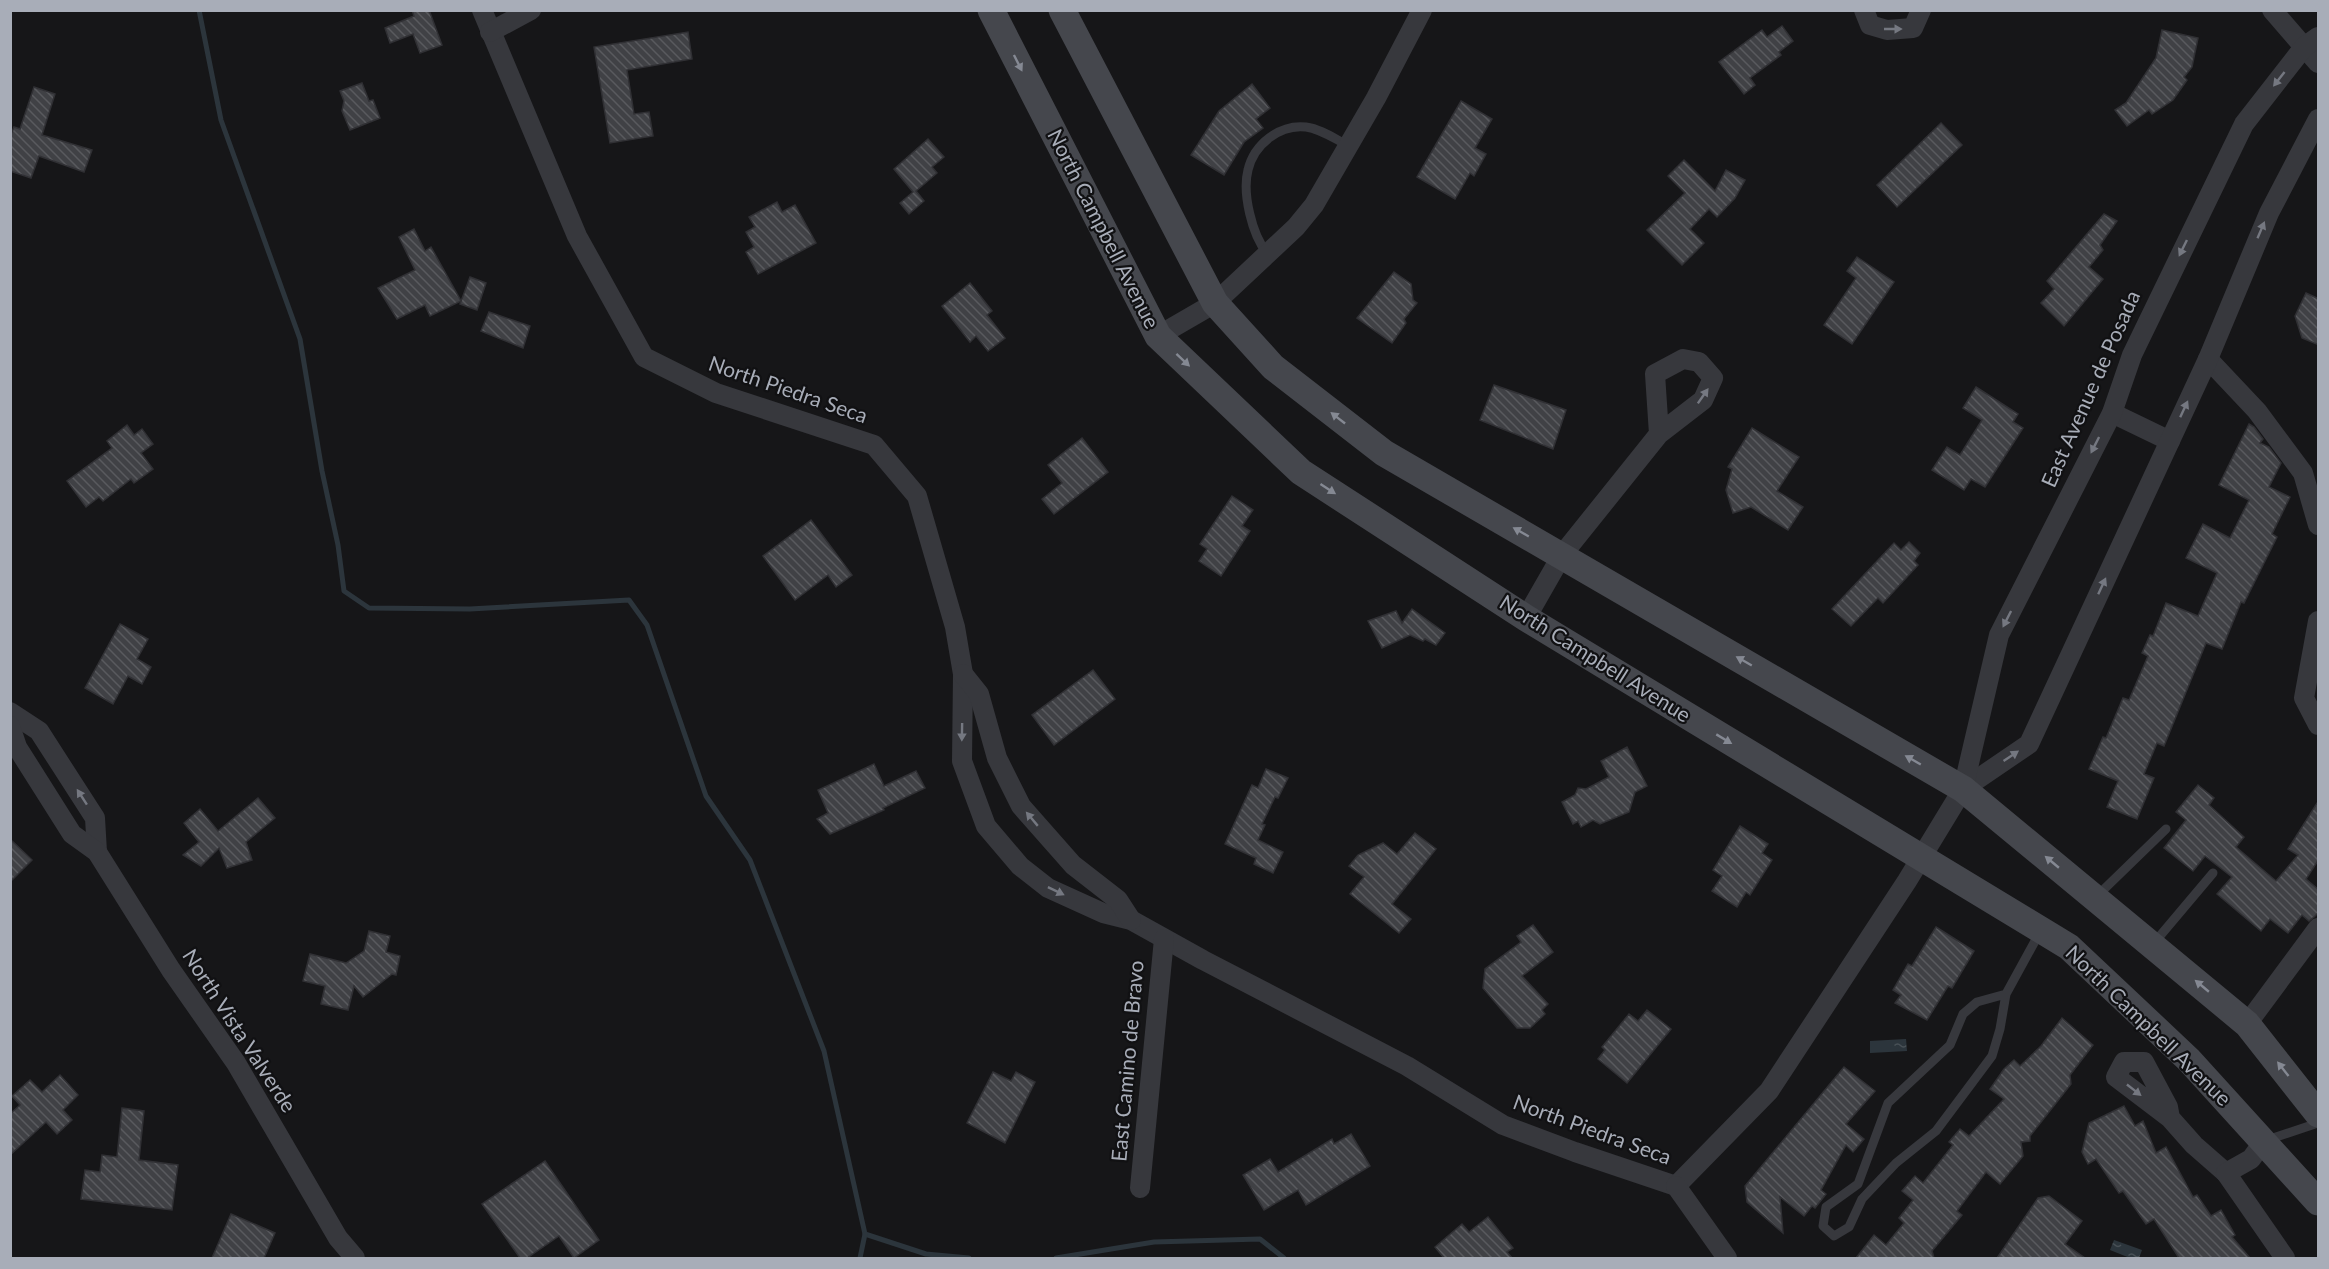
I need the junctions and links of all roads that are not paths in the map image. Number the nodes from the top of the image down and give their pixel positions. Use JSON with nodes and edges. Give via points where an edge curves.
{"nodes":[{"id":1,"x":482,"y":10,"type":"edge"},
{"id":2,"x":531,"y":10,"type":"edge"},
{"id":3,"x":991,"y":10,"type":"edge"},
{"id":4,"x":1062,"y":10,"type":"edge"},
{"id":5,"x":1422,"y":10,"type":"edge"},
{"id":6,"x":1864,"y":10,"type":"edge"},
{"id":7,"x":1921,"y":10,"type":"edge"},
{"id":8,"x":2272,"y":10,"type":"edge"},
{"id":9,"x":490,"y":32,"type":"junction"},
{"id":10,"x":2311,"y":42,"type":"edge"},
{"id":11,"x":2319,"y":63,"type":"edge"},
{"id":12,"x":2319,"y":119,"type":"edge"},
{"id":13,"x":1348,"y":146,"type":"junction"},
{"id":14,"x":1267,"y":253,"type":"junction"},
{"id":15,"x":1215,"y":303,"type":"junction"},
{"id":16,"x":1158,"y":336,"type":"junction"},
{"id":17,"x":2208,"y":359,"type":"junction"},
{"id":18,"x":2112,"y":413,"type":"junction"},
{"id":19,"x":1659,"y":434,"type":"dead end"},
{"id":20,"x":2170,"y":441,"type":"junction"},
{"id":21,"x":2319,"y":525,"type":"edge"},
{"id":22,"x":1562,"y":555,"type":"junction"},
{"id":23,"x":1526,"y":618,"type":"junction"},
{"id":24,"x":2319,"y":621,"type":"edge"},
{"id":25,"x":963,"y":674,"type":"junction"},
{"id":26,"x":10,"y":712,"type":"edge"},
{"id":27,"x":2319,"y":725,"type":"edge"},
{"id":28,"x":10,"y":726,"type":"edge"},
{"id":29,"x":1963,"y":789,"type":"junction"},
{"id":30,"x":2166,"y":829,"type":"dead end"},
{"id":31,"x":97,"y":852,"type":"junction"},
{"id":32,"x":1921,"y":858,"type":"junction"},
{"id":33,"x":2213,"y":873,"type":"dead end"},
{"id":34,"x":2095,"y":898,"type":"junction"},
{"id":35,"x":1131,"y":920,"type":"junction"},
{"id":36,"x":2319,"y":928,"type":"edge"},
{"id":37,"x":2041,"y":930,"type":"junction"},
{"id":38,"x":1164,"y":939,"type":"junction"},
{"id":39,"x":2152,"y":945,"type":"junction"},
{"id":40,"x":2006,"y":994,"type":"junction"},
{"id":41,"x":2247,"y":1024,"type":"junction"},
{"id":42,"x":2319,"y":1114,"type":"edge"},
{"id":43,"x":2170,"y":1118,"type":"dead end"},
{"id":44,"x":2319,"y":1123,"type":"edge"},
{"id":45,"x":2264,"y":1141,"type":"junction"},
{"id":46,"x":2226,"y":1173,"type":"junction"},
{"id":47,"x":1676,"y":1186,"type":"junction"},
{"id":48,"x":1140,"y":1188,"type":"dead end"},
{"id":49,"x":2319,"y":1202,"type":"edge"},
{"id":50,"x":338,"y":1238,"type":"junction"},
{"id":51,"x":339,"y":1258,"type":"edge"},
{"id":52,"x":355,"y":1258,"type":"edge"},
{"id":53,"x":1727,"y":1258,"type":"edge"},
{"id":54,"x":2285,"y":1258,"type":"edge"}],
"edges":[{"from":1,"to":9,"type":"street","name":"North Piedra Seca"},
{"from":2,"to":9,"type":"street"},
{"from":3,"to":16,"type":"main road","name":"North Campbell Avenue","one_way":true},
{"from":4,"to":15,"type":"main road"},
{"from":5,"to":13,"type":"street"},
{"from":6,"to":7,"type":"street","one_way":true,"via":[[1870,25],[1887,30],[1913,28]]},
{"from":8,"to":10,"type":"street"},
{"from":9,"to":25,"type":"street","name":"North Piedra Seca","via":[[578,236],[644,357],[716,393],[874,445],[917,496],[955,627]]},
{"from":10,"to":11,"type":"street"},
{"from":10,"to":18,"type":"street","name":"East Avenue de Posada","one_way":true,"via":[[2244,124],[2132,355]]},
{"from":17,"to":12,"type":"street","name":"East Avenue de Posada","one_way":true,"via":[[2269,213]]},
{"from":13,"to":14,"type":"street","via":[[1314,205]]},
{"from":13,"to":14,"type":"lane","via":[[1306,127],[1289,128],[1259,147],[1248,170],[1247,186],[1254,232]]},
{"from":14,"to":15,"type":"street"},
{"from":15,"to":16,"type":"street"},
{"from":22,"to":15,"type":"main road","one_way":true,"via":[[1384,453],[1273,367]]},
{"from":16,"to":23,"type":"main road","name":"North Campbell Avenue","one_way":true,"via":[[1301,472]]},
{"from":20,"to":17,"type":"street","name":"East Avenue de Posada","one_way":true},
{"from":17,"to":21,"type":"street","via":[[2257,411],[2303,473]]},
{"from":18,"to":20,"type":"street"},
{"from":18,"to":29,"type":"street","name":"East Avenue de Posada","one_way":true,"via":[[1999,635]]},
{"from":19,"to":22,"type":"street"},
{"from":29,"to":20,"type":"street","name":"East Avenue de Posada","one_way":true,"via":[[2029,744]]},
{"from":22,"to":23,"type":"street"},
{"from":29,"to":22,"type":"main road","one_way":true},
{"from":23,"to":32,"type":"main road","name":"North Campbell Avenue","one_way":true},
{"from":24,"to":27,"type":"street","via":[[2304,698]]},
{"from":35,"to":25,"type":"street","name":"North Piedra Seca","one_way":true,"via":[[1118,900],[1073,865],[1021,806],[997,758],[979,694]]},
{"from":25,"to":35,"type":"street","name":"North Piedra Seca","one_way":true,"via":[[962,762],[987,826],[1020,866],[1048,888],[1103,914]]},
{"from":31,"to":26,"type":"street","name":"North Vista Valverde","one_way":true,"via":[[95,819],[39,731]]},
{"from":28,"to":31,"type":"street","name":"North Vista Valverde","via":[[17,747],[72,834]]},
{"from":29,"to":32,"type":"street","name":"East Avenue de Posada"},
{"from":34,"to":29,"type":"main road","one_way":true},
{"from":30,"to":34,"type":"lane"},
{"from":31,"to":50,"type":"street","name":"North Vista Valverde","via":[[171,970],[236,1063]]},
{"from":32,"to":37,"type":"main road","name":"North Campbell Avenue"},
{"from":32,"to":47,"type":"street","name":"North Piedra Seca","via":[[1769,1091]]},
{"from":33,"to":39,"type":"lane"},
{"from":34,"to":39,"type":"main road"},
{"from":35,"to":38,"type":"street","name":"North Piedra Seca"},
{"from":36,"to":41,"type":"street"},
{"from":37,"to":40,"type":"lane"},
{"from":37,"to":45,"type":"main road","name":"North Campbell Avenue","via":[[2069,947],[2189,1060]]},
{"from":38,"to":47,"type":"street","name":"North Piedra Seca","via":[[1407,1066],[1503,1125]]},
{"from":38,"to":48,"type":"street","name":"East Camino de Bravo"},
{"from":41,"to":39,"type":"main road","one_way":true},
{"from":40,"to":40,"type":"lane","via":[[1977,1002],[1964,1014],[1950,1045],[1888,1103],[1858,1184],[1826,1207],[1823,1226],[1834,1236],[1849,1227],[1862,1199],[1889,1171],[1936,1131],[1992,1056]]},
{"from":42,"to":41,"type":"main road","one_way":true},
{"from":43,"to":46,"type":"street"},
{"from":44,"to":45,"type":"lane"},
{"from":45,"to":46,"type":"street","via":[[2251,1159]]},
{"from":45,"to":49,"type":"main road","name":"North Campbell Avenue"},
{"from":46,"to":54,"type":"street"},
{"from":47,"to":53,"type":"street"},
{"from":50,"to":51,"type":"street","name":"North Vista Valverde"},
{"from":50,"to":52,"type":"street","name":"North Vista Valverde"}]}
